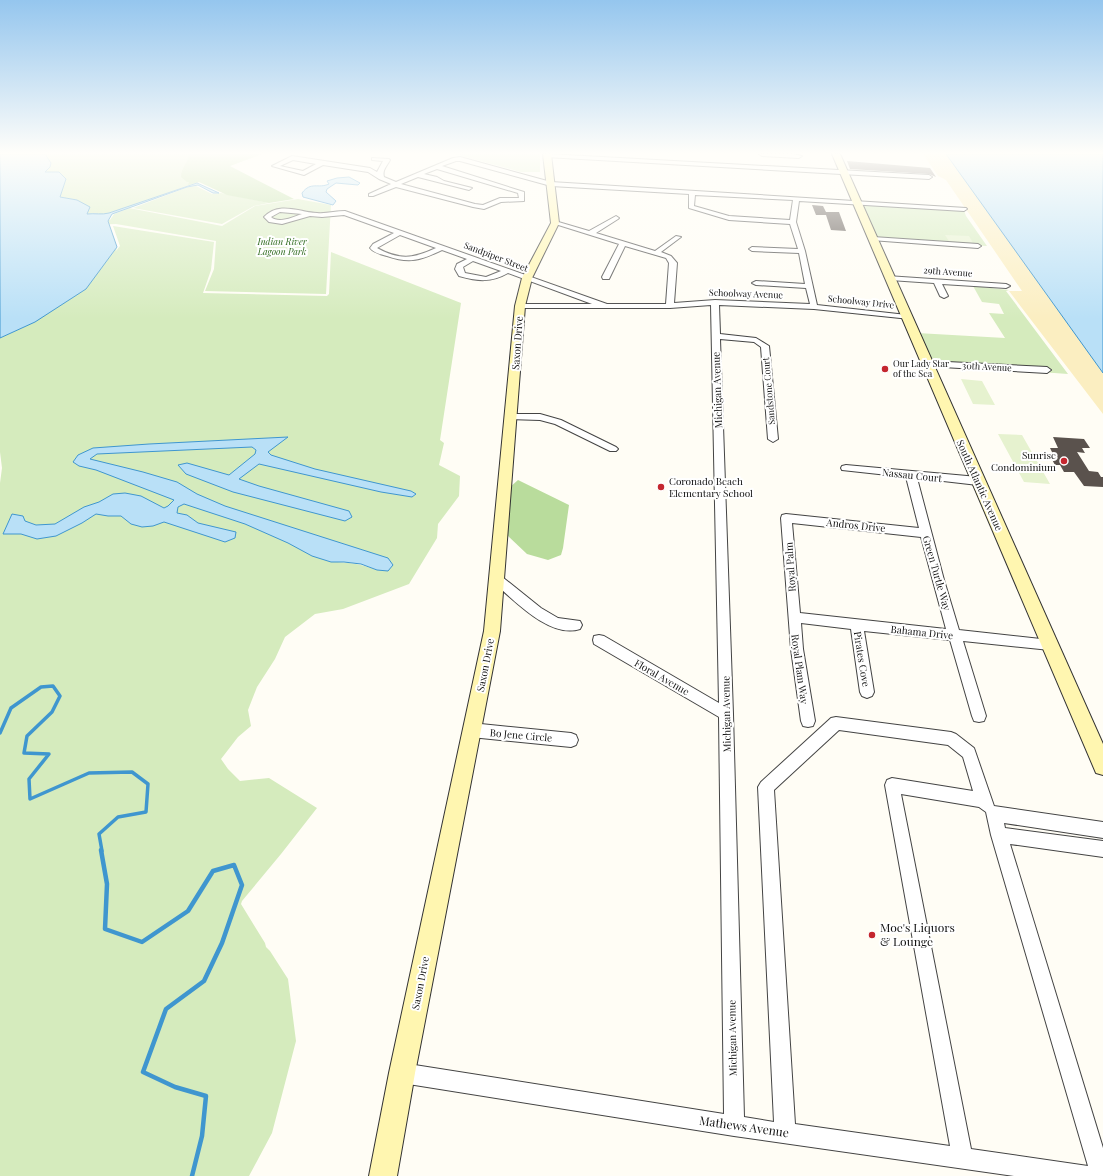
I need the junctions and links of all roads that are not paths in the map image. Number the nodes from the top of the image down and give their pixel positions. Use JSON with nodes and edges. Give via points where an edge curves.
{"nodes":[{"id":1,"x":554,"y":209,"type":"edge"},
{"id":2,"x":697,"y":209,"type":"edge"},
{"id":3,"x":795,"y":209,"type":"edge"},
{"id":4,"x":861,"y":209,"type":"edge"},
{"id":5,"x":310,"y":214,"type":"junction"},
{"id":6,"x":616,"y":218,"type":"dead end"},
{"id":7,"x":793,"y":222,"type":"junction"},
{"id":8,"x":555,"y":223,"type":"junction"},
{"id":9,"x":400,"y":232,"type":"junction"},
{"id":10,"x":591,"y":233,"type":"junction"},
{"id":11,"x":678,"y":237,"type":"dead end"},
{"id":12,"x":873,"y":239,"type":"junction"},
{"id":13,"x":623,"y":243,"type":"junction"},
{"id":14,"x":442,"y":246,"type":"junction"},
{"id":15,"x":978,"y":246,"type":"dead end"},
{"id":16,"x":752,"y":249,"type":"dead end"},
{"id":17,"x":802,"y":251,"type":"junction"},
{"id":18,"x":656,"y":253,"type":"junction"},
{"id":19,"x":473,"y":258,"type":"junction"},
{"id":20,"x":508,"y":270,"type":"junction"},
{"id":21,"x":606,"y":277,"type":"dead end"},
{"id":22,"x":527,"y":278,"type":"junction"},
{"id":23,"x":890,"y":278,"type":"junction"},
{"id":24,"x":937,"y":281,"type":"junction"},
{"id":25,"x":756,"y":283,"type":"dead end"},
{"id":26,"x":809,"y":286,"type":"junction"},
{"id":27,"x":1006,"y":286,"type":"dead end"},
{"id":28,"x":944,"y":296,"type":"dead end"},
{"id":29,"x":715,"y":302,"type":"junction"},
{"id":30,"x":520,"y":306,"type":"junction"},
{"id":31,"x":606,"y":306,"type":"junction"},
{"id":32,"x":670,"y":306,"type":"junction"},
{"id":33,"x":814,"y":307,"type":"junction"},
{"id":34,"x":907,"y":317,"type":"junction"},
{"id":35,"x":716,"y":336,"type":"junction"},
{"id":36,"x":927,"y":364,"type":"junction"},
{"id":37,"x":1047,"y":370,"type":"dead end"},
{"id":38,"x":511,"y":416,"type":"junction"},
{"id":39,"x":774,"y":439,"type":"dead end"},
{"id":40,"x":613,"y":449,"type":"dead end"},
{"id":41,"x":846,"y":468,"type":"dead end"},
{"id":42,"x":911,"y":475,"type":"junction"},
{"id":43,"x":978,"y":481,"type":"junction"},
{"id":44,"x":786,"y":518,"type":"joint"},
{"id":45,"x":926,"y":533,"type":"junction"},
{"id":46,"x":497,"y":580,"type":"junction"},
{"id":47,"x":794,"y":617,"type":"junction"},
{"id":48,"x":857,"y":625,"type":"junction"},
{"id":49,"x":576,"y":626,"type":"dead end"},
{"id":50,"x":956,"y":635,"type":"junction"},
{"id":51,"x":599,"y":640,"type":"dead end"},
{"id":52,"x":1050,"y":645,"type":"junction"},
{"id":53,"x":867,"y":692,"type":"dead end"},
{"id":54,"x":726,"y":714,"type":"junction"},
{"id":55,"x":979,"y":716,"type":"dead end"},
{"id":56,"x":808,"y":720,"type":"dead end"},
{"id":57,"x":471,"y":730,"type":"junction"},
{"id":58,"x":570,"y":740,"type":"dead end"},
{"id":59,"x":1103,"y":766,"type":"edge"},
{"id":60,"x":988,"y":807,"type":"junction"},
{"id":61,"x":1103,"y":830,"type":"edge"},
{"id":62,"x":999,"y":835,"type":"junction"},
{"id":63,"x":1103,"y":849,"type":"edge"},
{"id":64,"x":402,"y":1073,"type":"junction"},
{"id":65,"x":734,"y":1126,"type":"junction"},
{"id":66,"x":785,"y":1133,"type":"junction"},
{"id":67,"x":962,"y":1158,"type":"junction"},
{"id":68,"x":383,"y":1176,"type":"edge"},
{"id":69,"x":1087,"y":1176,"type":"edge"},
{"id":70,"x":1101,"y":1176,"type":"edge"}],
"edges":[{"from":1,"to":8,"type":"street"},
{"from":2,"to":7,"type":"street","via":[[729,218]]},
{"from":3,"to":7,"type":"street"},
{"from":4,"to":12,"type":"street","name":"South Atlantic Avenue"},
{"from":5,"to":5,"type":"street","name":"Sandpiper Street","via":[[282,222],[271,221],[268,217],[276,211],[285,210]]},
{"from":5,"to":9,"type":"street","name":"Sandpiper Street","via":[[345,213]]},
{"from":6,"to":10,"type":"street"},
{"from":7,"to":17,"type":"street"},
{"from":8,"to":10,"type":"street"},
{"from":8,"to":22,"type":"street","name":"Saxon Drive"},
{"from":9,"to":14,"type":"street","name":"Sandpiper Street"},
{"from":9,"to":14,"type":"street","via":[[375,245],[375,250],[402,260],[411,260]]},
{"from":10,"to":13,"type":"street"},
{"from":11,"to":18,"type":"street"},
{"from":12,"to":15,"type":"street"},
{"from":12,"to":23,"type":"street","name":"South Atlantic Avenue"},
{"from":13,"to":18,"type":"street"},
{"from":13,"to":21,"type":"street"},
{"from":14,"to":19,"type":"street","name":"Sandpiper Street"},
{"from":16,"to":17,"type":"street"},
{"from":17,"to":26,"type":"street"},
{"from":18,"to":32,"type":"street","via":[[669,258],[673,263]]},
{"from":19,"to":20,"type":"street","name":"Sandpiper Street"},
{"from":19,"to":20,"type":"street","via":[[460,266],[462,274],[479,280],[488,280]]},
{"from":20,"to":22,"type":"street","name":"Sandpiper Street"},
{"from":22,"to":30,"type":"street","name":"Saxon Drive"},
{"from":22,"to":31,"type":"street","name":"Sandpiper Street"},
{"from":23,"to":24,"type":"street","name":"29th Avenue"},
{"from":23,"to":34,"type":"street","name":"South Atlantic Avenue"},
{"from":24,"to":27,"type":"street","name":"29th Avenue"},
{"from":24,"to":28,"type":"street"},
{"from":25,"to":26,"type":"street"},
{"from":26,"to":33,"type":"street"},
{"from":29,"to":32,"type":"street","name":"Schoolway Avenue"},
{"from":29,"to":33,"type":"street","name":"Schoolway Avenue"},
{"from":29,"to":35,"type":"street","name":"Michigan Avenue"},
{"from":30,"to":31,"type":"street","name":"Schoolway Avenue"},
{"from":30,"to":38,"type":"street","name":"Saxon Drive"},
{"from":31,"to":32,"type":"street","name":"Schoolway Avenue"},
{"from":33,"to":34,"type":"street","name":"Schoolway Drive"},
{"from":34,"to":36,"type":"street","name":"South Atlantic Avenue"},
{"from":35,"to":39,"type":"street","name":"Sandstone Court","via":[[756,340],[766,346]]},
{"from":35,"to":54,"type":"street","name":"Michigan Avenue"},
{"from":36,"to":37,"type":"street","name":"30th Avenue"},
{"from":36,"to":43,"type":"street","name":"South Atlantic Avenue"},
{"from":38,"to":40,"type":"street","via":[[558,422]]},
{"from":38,"to":46,"type":"street","name":"Saxon Drive"},
{"from":41,"to":42,"type":"street","name":"Nassau Court"},
{"from":42,"to":43,"type":"street","name":"Nassau Court"},
{"from":42,"to":45,"type":"street","name":"Green Turtle Way"},
{"from":43,"to":52,"type":"street","name":"South Atlantic Avenue"},
{"from":44,"to":45,"type":"street","name":"Andros Drive"},
{"from":44,"to":47,"type":"street","name":"Royal Palm"},
{"from":45,"to":50,"type":"street","name":"Green Turtle Way"},
{"from":46,"to":49,"type":"street","via":[[537,612],[556,622]]},
{"from":46,"to":57,"type":"street","name":"Saxon Drive","via":[[492,631]]},
{"from":47,"to":48,"type":"street","name":"Bahama Drive"},
{"from":47,"to":56,"type":"street","name":"Royal Plam Way"},
{"from":48,"to":50,"type":"street","name":"Bahama Drive"},
{"from":48,"to":53,"type":"street","name":"Pirates Cove"},
{"from":50,"to":52,"type":"street","name":"Bahama Drive"},
{"from":50,"to":55,"type":"street","name":"Green Turtle Way"},
{"from":51,"to":54,"type":"street","name":"Floral Avenue"},
{"from":52,"to":59,"type":"street","name":"South Atlantic Avenue"},
{"from":54,"to":65,"type":"street","name":"Michigan Avenue"},
{"from":57,"to":58,"type":"street","name":"Bo Jene Circle"},
{"from":57,"to":64,"type":"street","name":"Saxon Drive"},
{"from":60,"to":61,"type":"street"},
{"from":60,"to":62,"type":"street"},
{"from":60,"to":66,"type":"street","via":[[969,753],[951,739],[836,723],[766,787]]},
{"from":60,"to":67,"type":"street","via":[[892,785]]},
{"from":62,"to":63,"type":"street"},
{"from":62,"to":70,"type":"street"},
{"from":64,"to":65,"type":"street","name":"Mathews Avenue"},
{"from":64,"to":68,"type":"street","name":"Saxon Drive"},
{"from":65,"to":66,"type":"street","name":"Mathews Avenue"},
{"from":66,"to":67,"type":"street","name":"Mathews Avenue"},
{"from":67,"to":69,"type":"street","name":"Mathews Avenue"}]}
